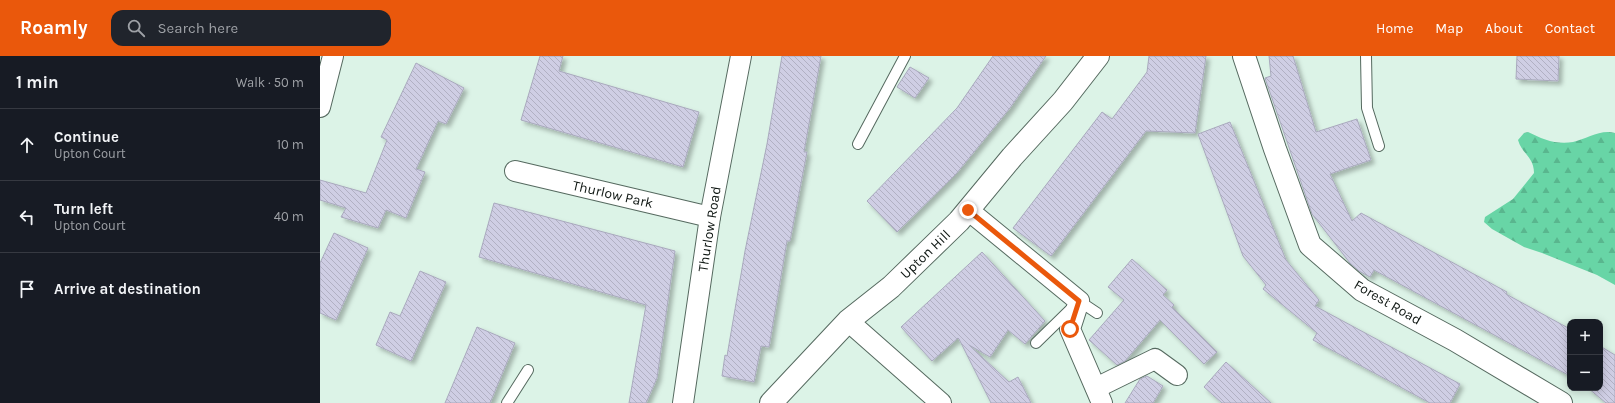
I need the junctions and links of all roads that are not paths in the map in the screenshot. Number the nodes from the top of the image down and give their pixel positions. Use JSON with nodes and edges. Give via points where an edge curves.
{"nodes":[{"id":1,"x":333,"y":56,"type":"edge"},
{"id":2,"x":741,"y":56,"type":"edge"},
{"id":3,"x":905,"y":56,"type":"edge"},
{"id":4,"x":1098,"y":56,"type":"edge"},
{"id":5,"x":1244,"y":56,"type":"edge"},
{"id":6,"x":1366,"y":56,"type":"edge"},
{"id":7,"x":320,"y":107,"type":"edge"},
{"id":8,"x":858,"y":144,"type":"dead end"},
{"id":9,"x":1378,"y":146,"type":"dead end"},
{"id":10,"x":515,"y":171,"type":"dead end"},
{"id":11,"x":968,"y":210,"type":"junction"},
{"id":12,"x":710,"y":217,"type":"junction"},
{"id":13,"x":1079,"y":301,"type":"junction"},
{"id":14,"x":1098,"y":313,"type":"dead end"},
{"id":15,"x":848,"y":321,"type":"junction"},
{"id":16,"x":1036,"y":343,"type":"dead end"},
{"id":17,"x":528,"y":370,"type":"dead end"},
{"id":18,"x":1176,"y":375,"type":"dead end"},
{"id":19,"x":1099,"y":396,"type":"edge"},
{"id":20,"x":507,"y":403,"type":"edge"},
{"id":21,"x":683,"y":403,"type":"edge"},
{"id":22,"x":771,"y":403,"type":"edge"},
{"id":23,"x":941,"y":403,"type":"edge"},
{"id":24,"x":1561,"y":403,"type":"edge"}],
"edges":[{"from":1,"to":7,"type":"street"},
{"from":2,"to":12,"type":"street","name":"Thurlow Road"},
{"from":3,"to":8,"type":"lane"},
{"from":4,"to":11,"type":"street","name":"Upton Hill","via":[[1063,101]]},
{"from":5,"to":24,"type":"street","name":"Forest Road","via":[[1310,245],[1362,290],[1455,340]]},
{"from":6,"to":9,"type":"lane","via":[[1367,108]]},
{"from":10,"to":12,"type":"street","name":"Thurlow Park"},
{"from":11,"to":13,"type":"street"},
{"from":11,"to":15,"type":"street","name":"Upton Hill","via":[[960,221],[891,287]]},
{"from":12,"to":21,"type":"street","name":"Thurlow Road"},
{"from":13,"to":14,"type":"lane"},
{"from":13,"to":16,"type":"lane"},
{"from":13,"to":19,"type":"street","via":[[1070,329]]},
{"from":15,"to":22,"type":"street","name":"Upton Hill"},
{"from":15,"to":23,"type":"street"},
{"from":17,"to":20,"type":"lane"},
{"from":18,"to":19,"type":"street","via":[[1155,359]]}]}
